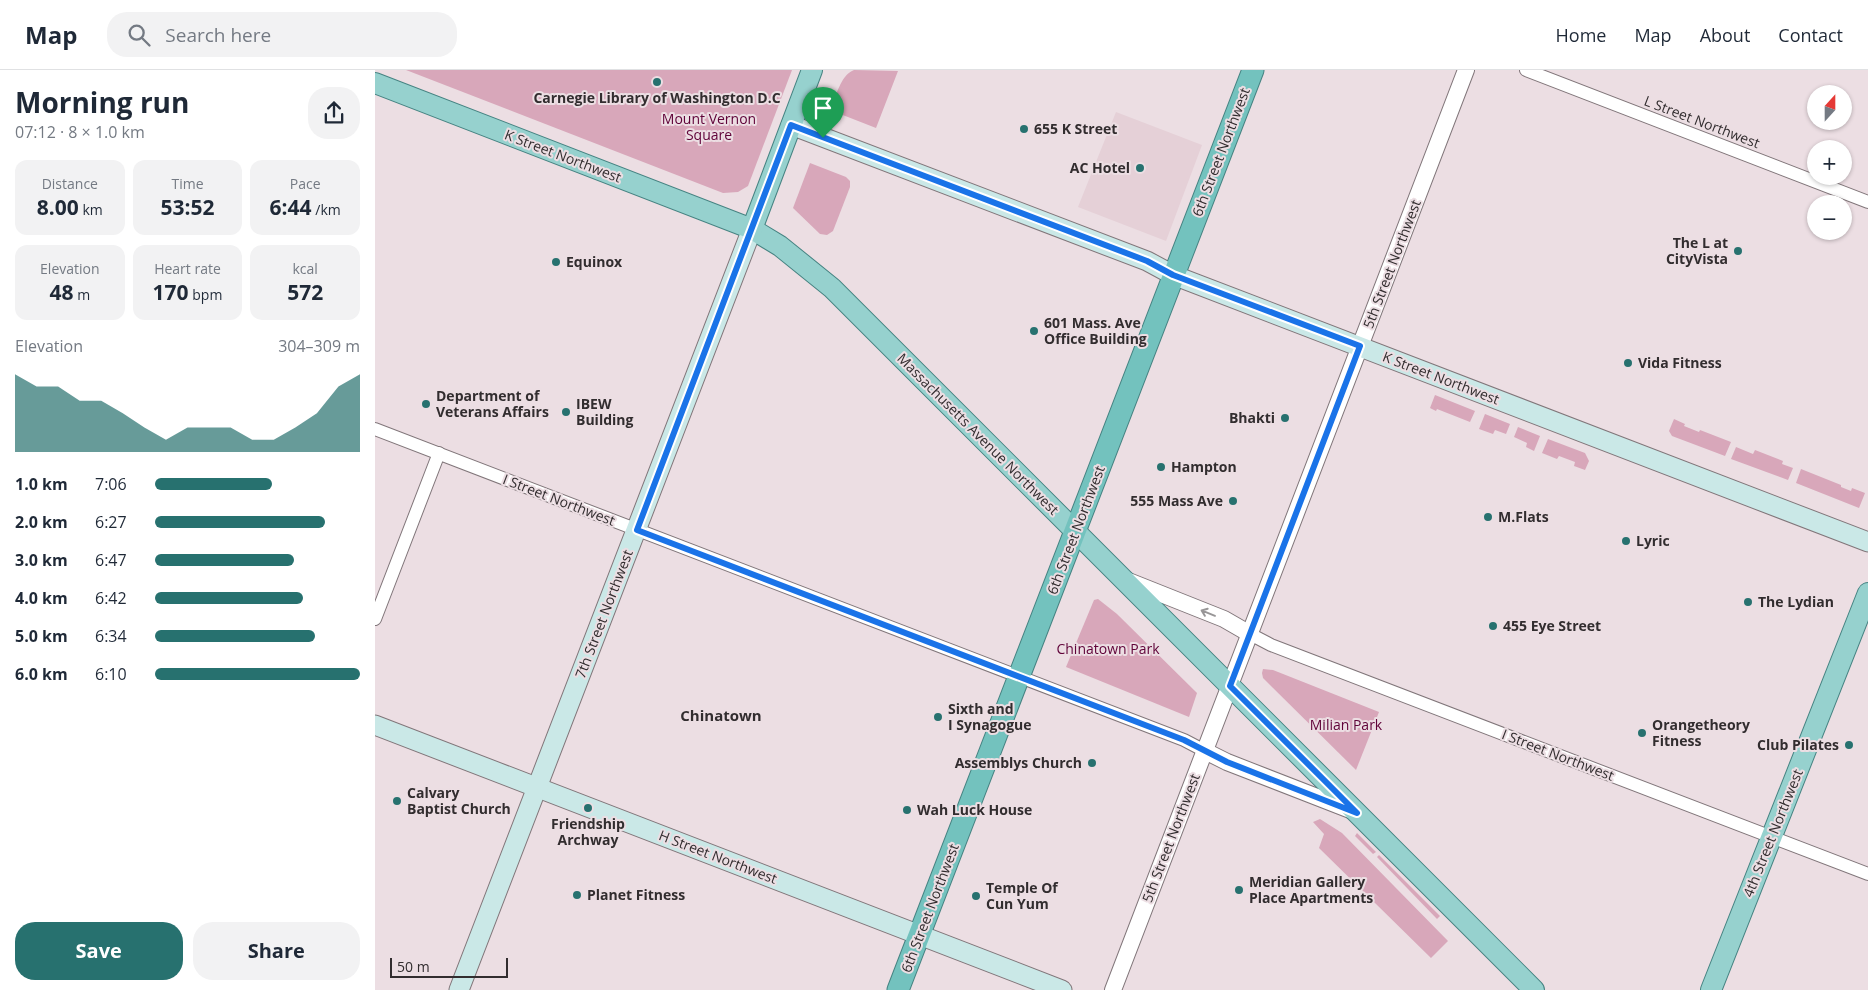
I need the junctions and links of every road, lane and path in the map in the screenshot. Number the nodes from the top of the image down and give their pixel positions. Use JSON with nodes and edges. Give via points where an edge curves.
{"nodes":[{"id":1,"x":812,"y":70,"type":"edge"},
{"id":2,"x":1253,"y":70,"type":"edge"},
{"id":3,"x":1466,"y":70,"type":"edge"},
{"id":4,"x":1526,"y":70,"type":"edge"},
{"id":5,"x":375,"y":83,"type":"edge"},
{"id":6,"x":791,"y":125,"type":"junction"},
{"id":7,"x":1868,"y":202,"type":"edge"},
{"id":8,"x":752,"y":229,"type":"junction"},
{"id":9,"x":1173,"y":275,"type":"junction"},
{"id":10,"x":1360,"y":346,"type":"junction"},
{"id":11,"x":375,"y":429,"type":"edge"},
{"id":12,"x":439,"y":454,"type":"junction"},
{"id":13,"x":637,"y":530,"type":"junction"},
{"id":14,"x":1075,"y":531,"type":"junction"},
{"id":15,"x":1868,"y":542,"type":"edge"},
{"id":16,"x":1123,"y":579,"type":"junction"},
{"id":17,"x":1868,"y":593,"type":"edge"},
{"id":18,"x":375,"y":619,"type":"edge"},
{"id":19,"x":1250,"y":634,"type":"junction"},
{"id":20,"x":1019,"y":676,"type":"junction"},
{"id":21,"x":1230,"y":686,"type":"junction"},
{"id":22,"x":375,"y":725,"type":"edge"},
{"id":23,"x":1205,"y":751,"type":"junction"},
{"id":24,"x":537,"y":788,"type":"junction"},
{"id":25,"x":1357,"y":813,"type":"junction"},
{"id":26,"x":1772,"y":838,"type":"junction"},
{"id":27,"x":1868,"y":874,"type":"edge"},
{"id":28,"x":919,"y":935,"type":"junction"},
{"id":29,"x":459,"y":990,"type":"edge"},
{"id":30,"x":898,"y":990,"type":"edge"},
{"id":31,"x":1062,"y":990,"type":"edge"},
{"id":32,"x":1113,"y":990,"type":"edge"},
{"id":33,"x":1534,"y":990,"type":"edge"},
{"id":34,"x":1711,"y":990,"type":"edge"}],
"edges":[{"from":1,"to":6,"type":"main road","name":"7th Street Northwest"},
{"from":2,"to":9,"type":"highway","name":"6th Street Northwest"},
{"from":3,"to":10,"type":"street","name":"5th Street Northwest"},
{"from":4,"to":7,"type":"street","name":"L Street Northwest"},
{"from":5,"to":8,"type":"main road","name":"K Street Northwest"},
{"from":6,"to":8,"type":"main road","name":"7th Street Northwest"},
{"from":6,"to":9,"type":"main road","name":"K Street Northwest","via":[[1138,257]]},
{"from":8,"to":13,"type":"main road","name":"7th Street Northwest"},
{"from":8,"to":14,"type":"main road","name":"Massachusetts Avenue Northwest","via":[[792,255],[832,288]]},
{"from":9,"to":10,"type":"main road","name":"K Street Northwest"},
{"from":9,"to":14,"type":"highway","name":"6th Street Northwest"},
{"from":10,"to":15,"type":"main road","name":"K Street Northwest"},
{"from":10,"to":19,"type":"street","name":"5th Street Northwest"},
{"from":11,"to":12,"type":"street","name":"I Street Northwest"},
{"from":12,"to":13,"type":"street","name":"I Street Northwest"},
{"from":12,"to":18,"type":"street"},
{"from":13,"to":20,"type":"street","name":"I Street Northwest"},
{"from":13,"to":24,"type":"main road","name":"7th Street Northwest"},
{"from":14,"to":16,"type":"main road","name":"Massachusetts Avenue Northwest"},
{"from":14,"to":20,"type":"highway","name":"6th Street Northwest"},
{"from":19,"to":16,"type":"street","one_way":true,"via":[[1224,619]]},
{"from":16,"to":21,"type":"main road","name":"Massachusetts Avenue Northwest"},
{"from":17,"to":26,"type":"main road","name":"4th Street Northwest"},
{"from":19,"to":21,"type":"street","name":"5th Street Northwest"},
{"from":19,"to":26,"type":"street","name":"I Street Northwest","via":[[1271,645]]},
{"from":20,"to":23,"type":"street","name":"I Street Northwest"},
{"from":20,"to":28,"type":"highway","name":"6th Street Northwest"},
{"from":21,"to":23,"type":"street","name":"5th Street Northwest"},
{"from":21,"to":25,"type":"main road","name":"Massachusetts Avenue Northwest"},
{"from":22,"to":24,"type":"main road","name":"H Street Northwest"},
{"from":23,"to":25,"type":"street","name":"I Street Northwest"},
{"from":23,"to":32,"type":"street","name":"5th Street Northwest"},
{"from":24,"to":28,"type":"main road","name":"H Street Northwest"},
{"from":24,"to":29,"type":"main road","name":"7th Street Northwest"},
{"from":25,"to":33,"type":"main road","name":"Massachusetts Avenue Northwest"},
{"from":26,"to":27,"type":"street","name":"I Street Northwest"},
{"from":26,"to":34,"type":"main road","name":"4th Street Northwest"},
{"from":28,"to":30,"type":"highway","name":"6th Street Northwest"},
{"from":28,"to":31,"type":"main road","name":"H Street Northwest"}]}
